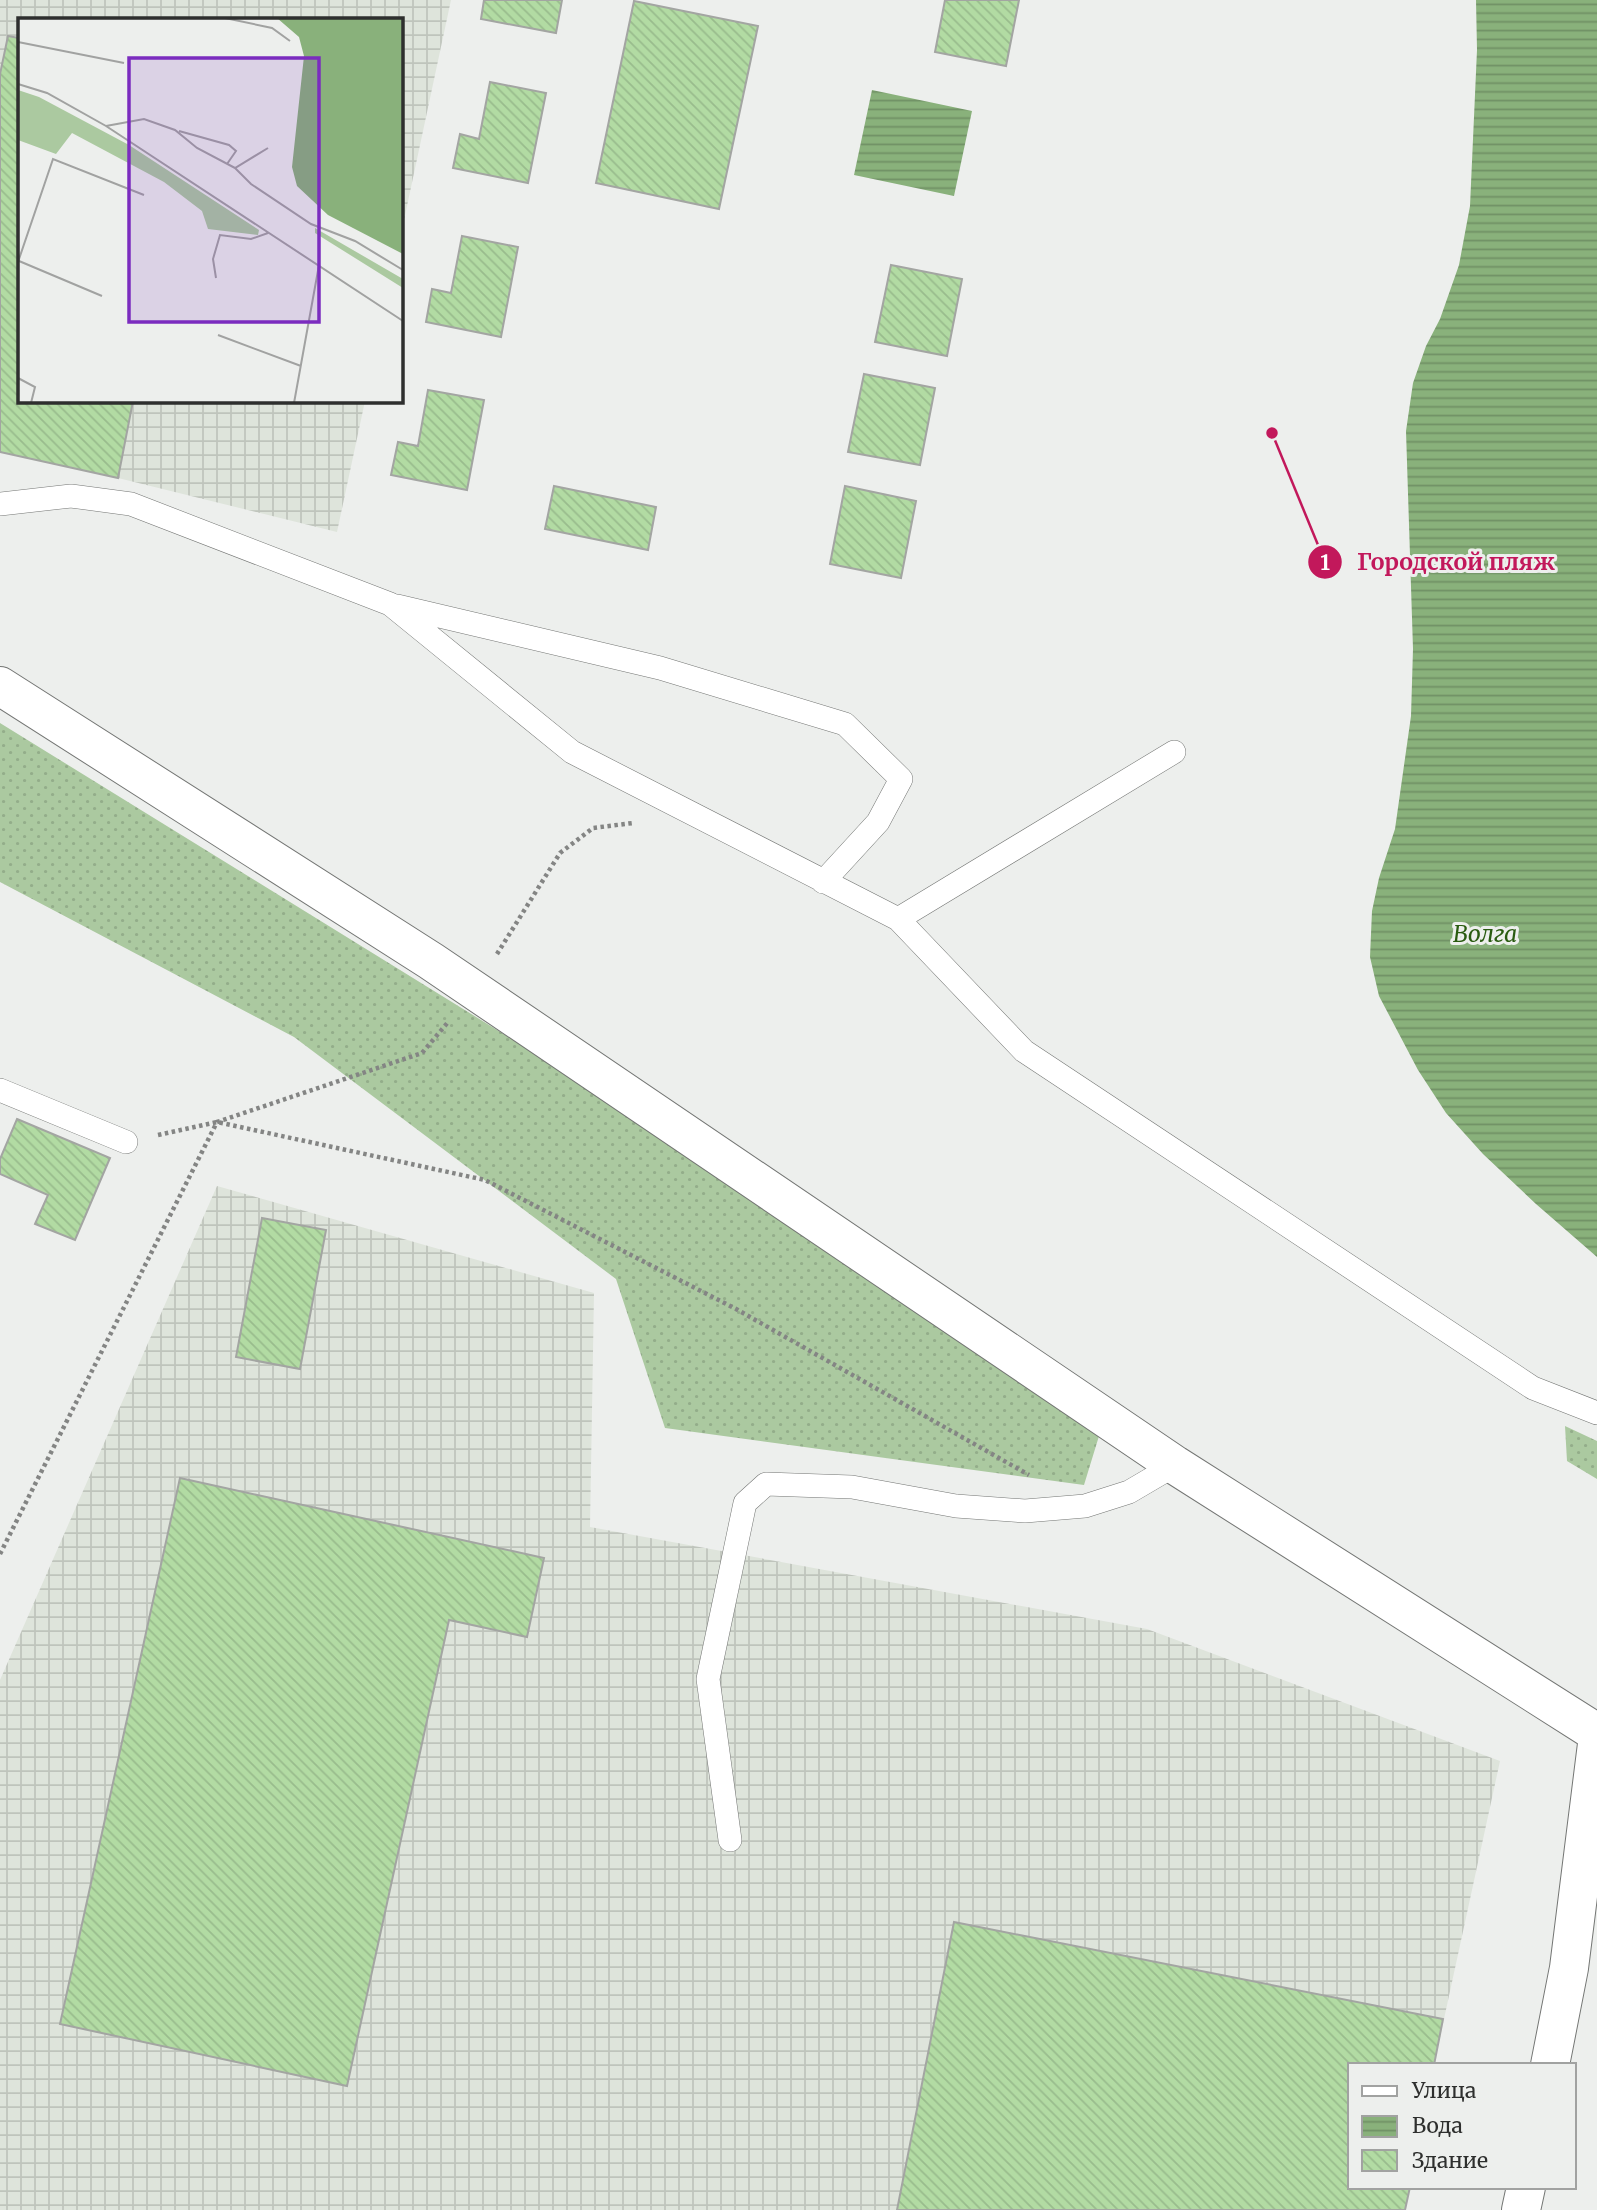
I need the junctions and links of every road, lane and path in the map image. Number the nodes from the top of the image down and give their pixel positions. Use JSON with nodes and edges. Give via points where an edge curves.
{"nodes":[{"id":1,"x":0,"y":504,"type":"edge"},
{"id":2,"x":390,"y":604,"type":"junction"},
{"id":3,"x":0,"y":686,"type":"edge"},
{"id":4,"x":1174,"y":752,"type":"dead end"},
{"id":5,"x":823,"y":882,"type":"junction"},
{"id":6,"x":898,"y":919,"type":"junction"},
{"id":7,"x":0,"y":1090,"type":"edge"},
{"id":8,"x":217,"y":1122,"type":"junction"},
{"id":9,"x":126,"y":1142,"type":"joint"},
{"id":10,"x":1597,"y":1413,"type":"edge"},
{"id":11,"x":1175,"y":1465,"type":"junction"},
{"id":12,"x":1085,"y":1506,"type":"junction"},
{"id":13,"x":0,"y":1553,"type":"edge"},
{"id":14,"x":1597,"y":1733,"type":"edge"},
{"id":15,"x":1597,"y":1744,"type":"edge"},
{"id":16,"x":730,"y":1840,"type":"dead end"},
{"id":17,"x":1550,"y":2063,"type":"edge"},
{"id":18,"x":1526,"y":2189,"type":"edge"},
{"id":19,"x":1521,"y":2210,"type":"edge"}],
"edges":[{"from":1,"to":2,"type":"lane","via":[[71,496],[131,504]]},
{"from":2,"to":5,"type":"lane","via":[[572,752]]},
{"from":2,"to":5,"type":"lane","via":[[660,667],[845,724],[901,779],[878,822]]},
{"from":3,"to":11,"type":"street","via":[[431,961]]},
{"from":4,"to":6,"type":"lane"},
{"from":5,"to":6,"type":"lane"},
{"from":6,"to":10,"type":"lane","via":[[1024,1051],[1533,1388]]},
{"from":7,"to":9,"type":"lane"},
{"from":8,"to":9,"type":"path"},
{"from":8,"to":12,"type":"path","via":[[485,1180],[736,1309]]},
{"from":8,"to":13,"type":"path"},
{"from":11,"to":12,"type":"lane","via":[[1129,1492]]},
{"from":11,"to":14,"type":"street"},
{"from":12,"to":16,"type":"lane","via":[[1025,1511],[956,1506],[852,1487],[766,1484],[746,1503],[708,1679]]},
{"from":15,"to":17,"type":"street","via":[[1569,1968]]},
{"from":18,"to":19,"type":"street"}]}
